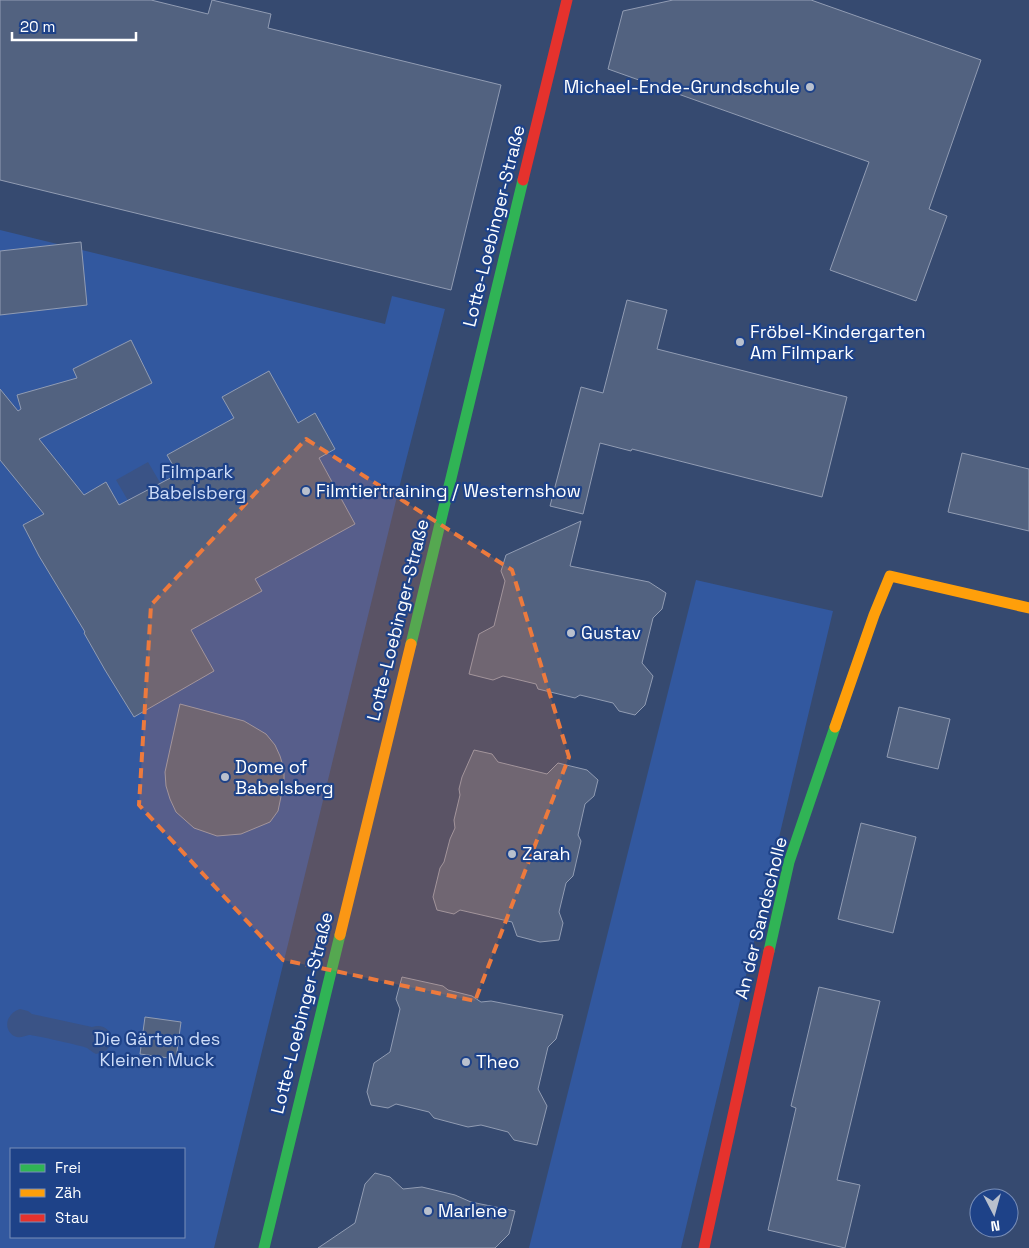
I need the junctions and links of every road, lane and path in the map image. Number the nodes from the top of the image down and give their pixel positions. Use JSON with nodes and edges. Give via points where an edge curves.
{"nodes":[{"id":1,"x":567,"y":0,"type":"edge"},
{"id":2,"x":1029,"y":608,"type":"edge"},
{"id":3,"x":264,"y":1248,"type":"edge"},
{"id":4,"x":704,"y":1248,"type":"edge"}],
"edges":[{"from":1,"to":3,"type":"street","name":"Lotte-Loebinger-Straße"},
{"from":2,"to":4,"type":"street","name":"An der Sandscholle","via":[[890,576],[789,862]]}]}
